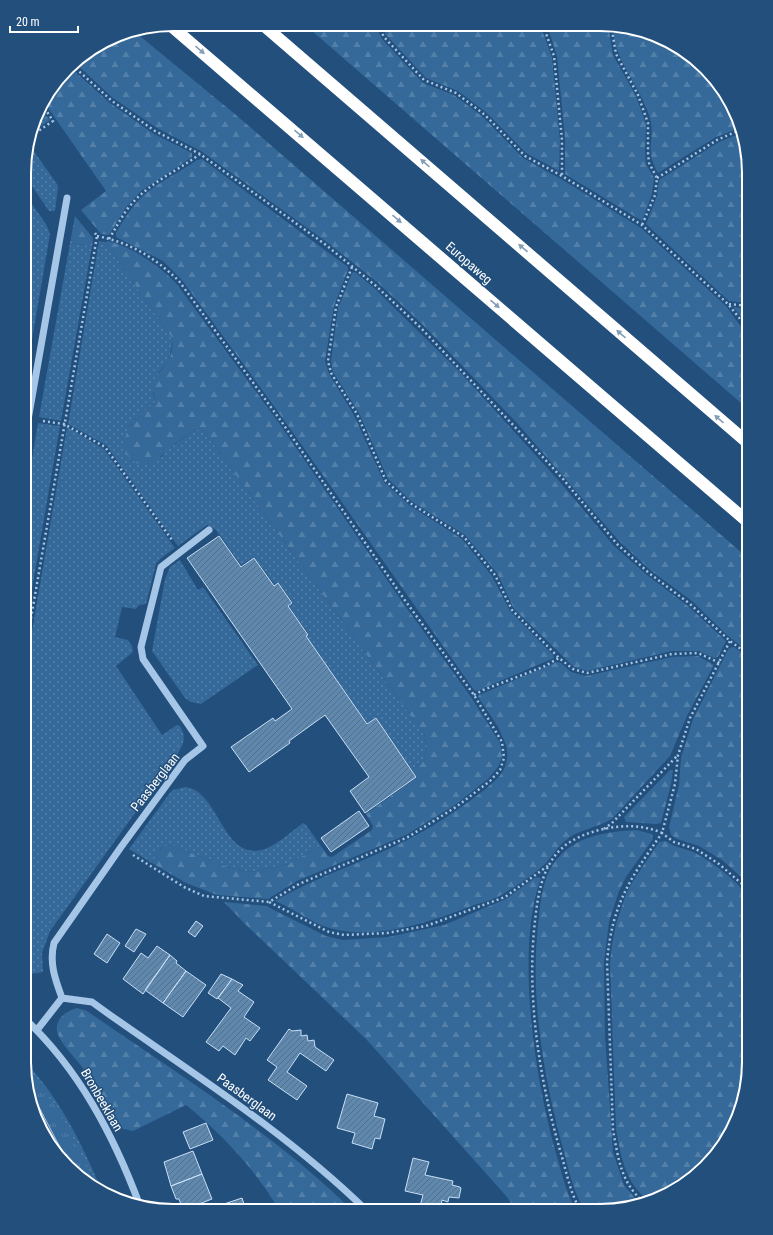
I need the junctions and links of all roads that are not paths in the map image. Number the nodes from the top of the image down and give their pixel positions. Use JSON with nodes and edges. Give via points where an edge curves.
{"nodes":[{"id":1,"x":177,"y":31,"type":"edge"},
{"id":2,"x":270,"y":31,"type":"edge"},
{"id":3,"x":67,"y":198,"type":"dead end"},
{"id":4,"x":31,"y":402,"type":"edge"},
{"id":5,"x":742,"y":438,"type":"edge"},
{"id":6,"x":742,"y":517,"type":"edge"},
{"id":7,"x":209,"y":530,"type":"dead end"},
{"id":8,"x":62,"y":998,"type":"junction"},
{"id":9,"x":31,"y":1024,"type":"edge"},
{"id":10,"x":37,"y":1030,"type":"junction"},
{"id":11,"x":137,"y":1199,"type":"edge"},
{"id":12,"x":359,"y":1204,"type":"edge"}],
"edges":[{"from":1,"to":6,"type":"highway","name":"Europaweg","one_way":true},
{"from":5,"to":2,"type":"highway","one_way":true},
{"from":3,"to":4,"type":"street"},
{"from":7,"to":8,"type":"street","name":"Paasberglaan","via":[[161,567],[141,648],[143,659],[203,746],[185,760],[54,942],[51,954],[52,969]]},
{"from":8,"to":10,"type":"street"},
{"from":8,"to":12,"type":"street","name":"Paasberglaan","via":[[92,1002],[98,1006],[276,1133]]},
{"from":9,"to":10,"type":"street","name":"Bronbeeklaan"},
{"from":10,"to":11,"type":"street","name":"Bronbeeklaan","via":[[78,1079],[109,1135]]}]}
